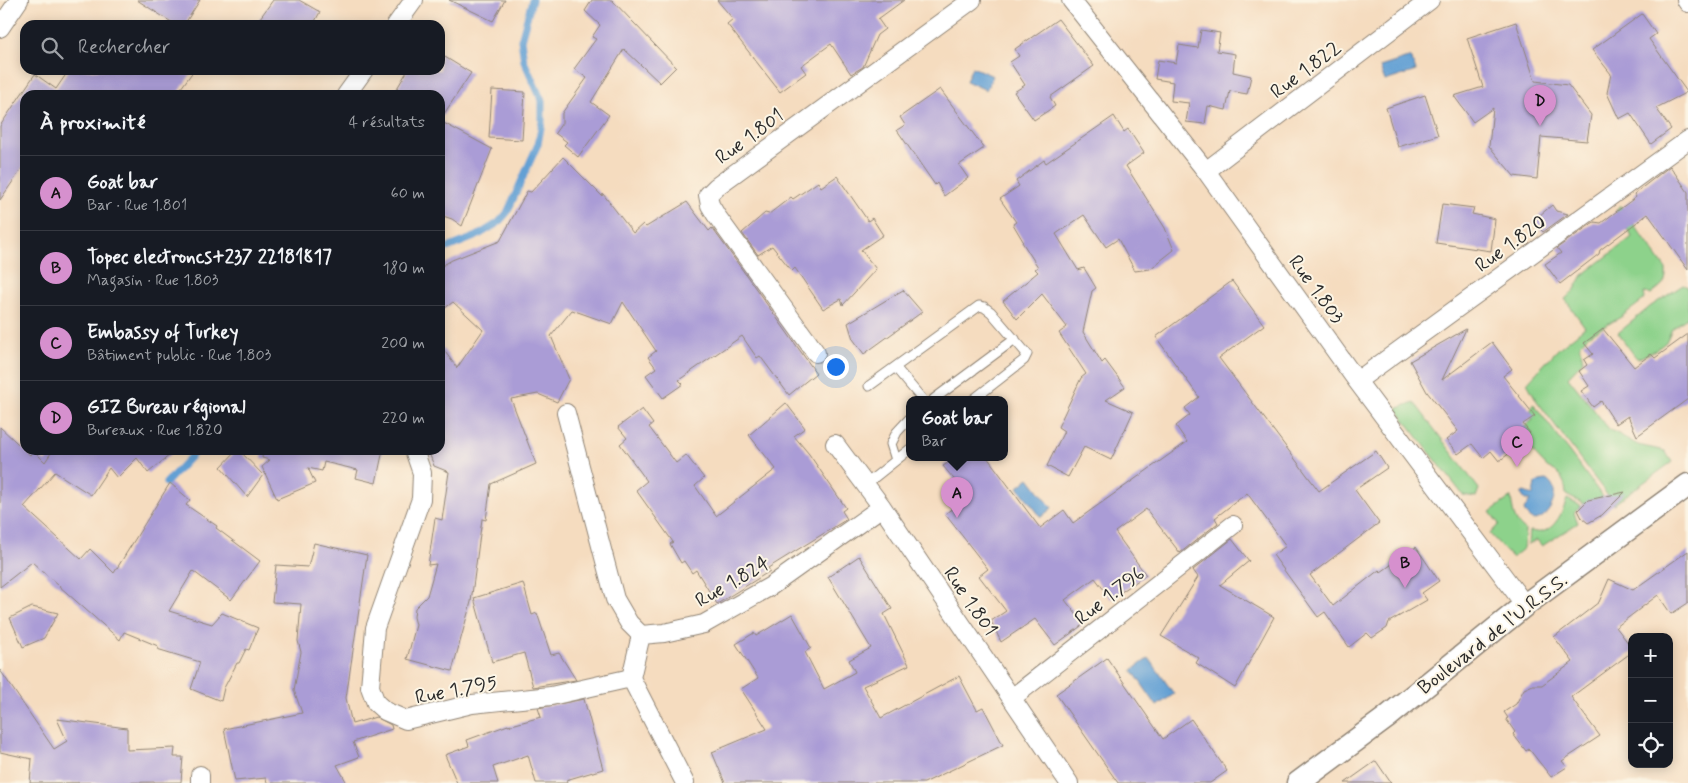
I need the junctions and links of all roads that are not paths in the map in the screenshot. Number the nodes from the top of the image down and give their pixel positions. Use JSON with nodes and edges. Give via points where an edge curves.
{"nodes":[{"id":1,"x":19,"y":0,"type":"edge"},
{"id":2,"x":414,"y":0,"type":"edge"},
{"id":3,"x":972,"y":0,"type":"edge"},
{"id":4,"x":1071,"y":0,"type":"edge"},
{"id":5,"x":1430,"y":0,"type":"edge"},
{"id":6,"x":1686,"y":0,"type":"edge"},
{"id":7,"x":1688,"y":3,"type":"edge"},
{"id":8,"x":400,"y":20,"type":"edge"},
{"id":9,"x":0,"y":28,"type":"edge"},
{"id":10,"x":360,"y":75,"type":"edge"},
{"id":11,"x":350,"y":90,"type":"edge"},
{"id":12,"x":1688,"y":140,"type":"edge"},
{"id":13,"x":1206,"y":171,"type":"junction"},
{"id":14,"x":1015,"y":339,"type":"junction"},
{"id":15,"x":816,"y":353,"type":"dead end"},
{"id":16,"x":895,"y":367,"type":"junction"},
{"id":17,"x":1357,"y":380,"type":"junction"},
{"id":18,"x":869,"y":386,"type":"dead end"},
{"id":19,"x":919,"y":396,"type":"edge"},
{"id":20,"x":938,"y":396,"type":"edge"},
{"id":21,"x":978,"y":396,"type":"edge"},
{"id":22,"x":566,"y":412,"type":"dead end"},
{"id":23,"x":906,"y":422,"type":"edge"},
{"id":24,"x":835,"y":444,"type":"dead end"},
{"id":25,"x":906,"y":453,"type":"edge"},
{"id":26,"x":416,"y":455,"type":"edge"},
{"id":27,"x":896,"y":460,"type":"junction"},
{"id":28,"x":865,"y":484,"type":"junction"},
{"id":29,"x":1688,"y":485,"type":"edge"},
{"id":30,"x":882,"y":507,"type":"junction"},
{"id":31,"x":1232,"y":526,"type":"dead end"},
{"id":32,"x":1525,"y":605,"type":"junction"},
{"id":33,"x":641,"y":634,"type":"junction"},
{"id":34,"x":631,"y":678,"type":"junction"},
{"id":35,"x":1012,"y":698,"type":"junction"},
{"id":36,"x":685,"y":783,"type":"edge"},
{"id":37,"x":1069,"y":783,"type":"edge"},
{"id":38,"x":1298,"y":783,"type":"edge"}],
"edges":[{"from":1,"to":9,"type":"street"},
{"from":2,"to":8,"type":"street"},
{"from":3,"to":15,"type":"street","name":"Rue 1.801","via":[[708,195],[716,215]]},
{"from":4,"to":13,"type":"street","name":"Rue 1.803"},
{"from":5,"to":13,"type":"street","name":"Rue 1.822"},
{"from":6,"to":7,"type":"street"},
{"from":10,"to":11,"type":"street"},
{"from":12,"to":17,"type":"street","name":"Rue 1.820"},
{"from":13,"to":17,"type":"street","name":"Rue 1.803"},
{"from":14,"to":16,"type":"lane","via":[[990,312],[979,306]]},
{"from":14,"to":20,"type":"lane"},
{"from":14,"to":21,"type":"lane","via":[[1027,354],[1026,358]]},
{"from":16,"to":18,"type":"lane"},
{"from":16,"to":19,"type":"lane"},
{"from":17,"to":32,"type":"street","name":"Rue 1.803"},
{"from":22,"to":33,"type":"street","via":[[614,600],[629,623]]},
{"from":23,"to":27,"type":"lane","via":[[891,444]]},
{"from":24,"to":28,"type":"street","name":"Rue 1.801"},
{"from":25,"to":27,"type":"lane"},
{"from":26,"to":34,"type":"street","name":"Rue 1.795","via":[[422,473],[421,499],[375,628],[370,687],[376,703],[385,711],[406,720],[472,704],[551,696]]},
{"from":27,"to":28,"type":"lane"},
{"from":28,"to":30,"type":"street","name":"Rue 1.801"},
{"from":29,"to":32,"type":"street","name":"Boulevard de l'U.R.S.S."},
{"from":30,"to":33,"type":"street","name":"Rue 1.824","via":[[771,586],[704,624],[664,633]]},
{"from":30,"to":35,"type":"street","name":"Rue 1.801"},
{"from":31,"to":35,"type":"street","name":"Rue 1.796"},
{"from":32,"to":38,"type":"street","name":"Boulevard de l'U.R.S.S.","via":[[1386,718]]},
{"from":33,"to":34,"type":"street"},
{"from":34,"to":36,"type":"street"},
{"from":35,"to":37,"type":"street","name":"Rue 1.801"}]}
